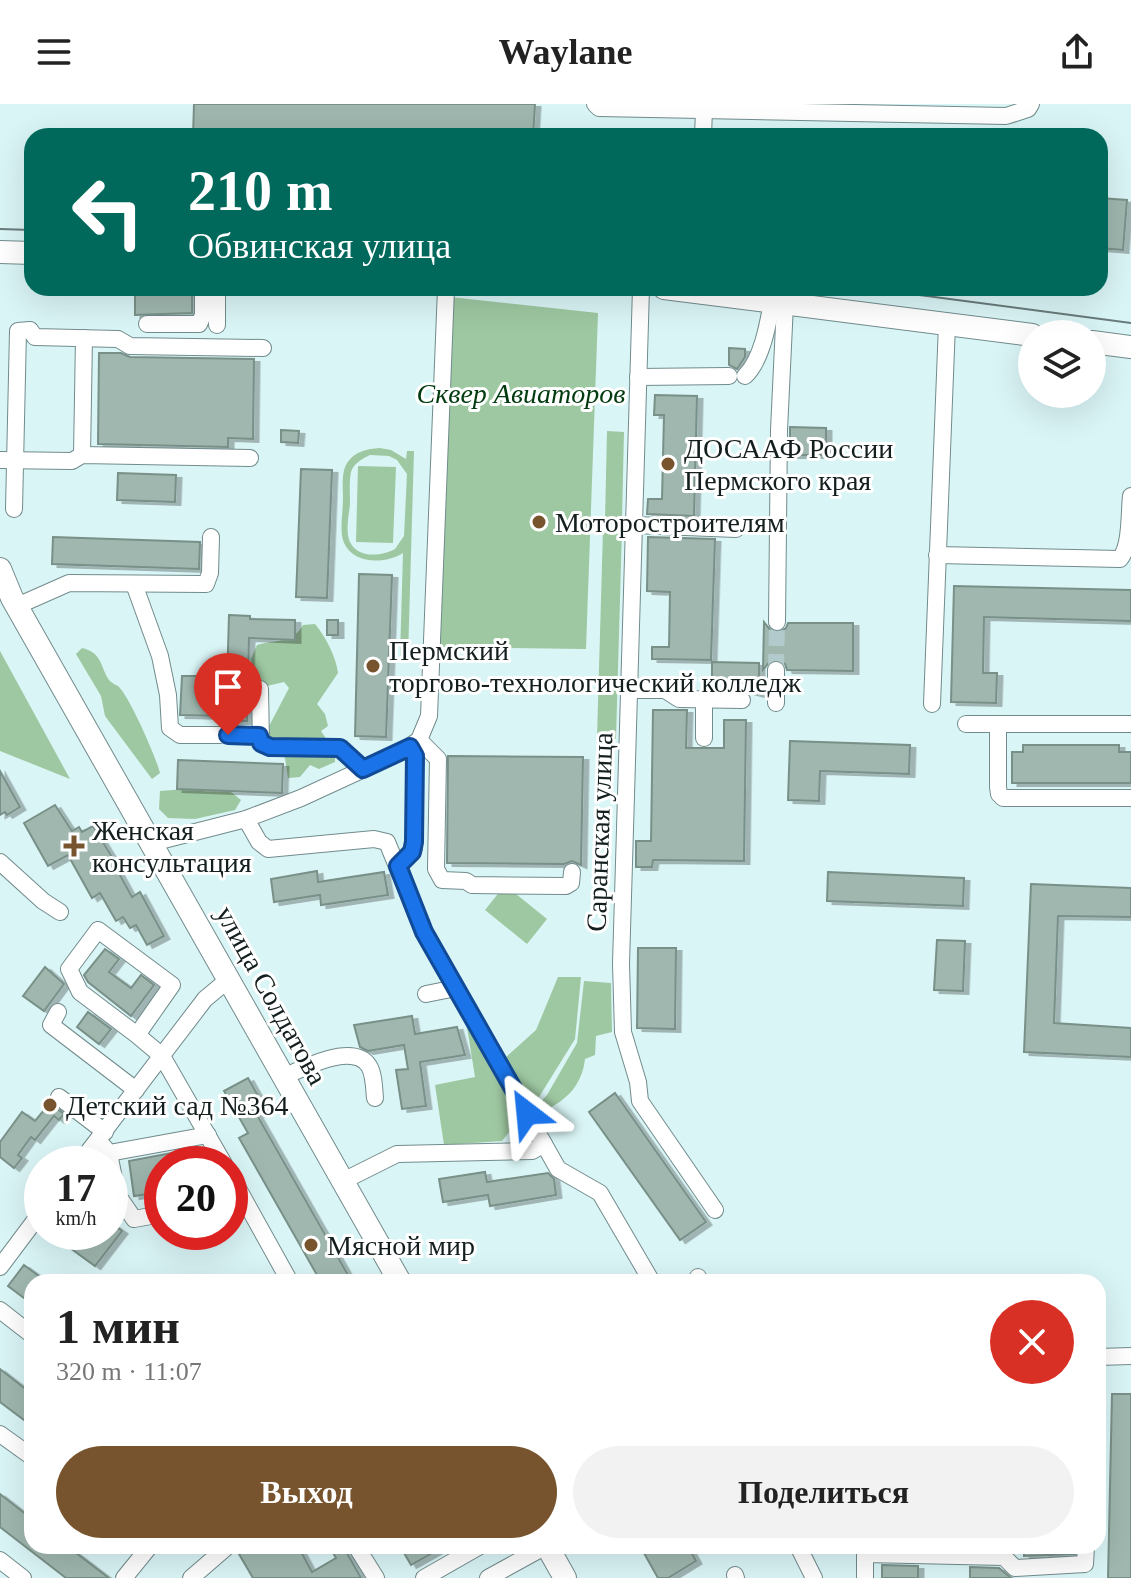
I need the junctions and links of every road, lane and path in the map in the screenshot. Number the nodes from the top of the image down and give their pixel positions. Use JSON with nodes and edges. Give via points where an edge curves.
{"nodes":[{"id":1,"x":595,"y":104,"type":"edge"},
{"id":2,"x":1031,"y":104,"type":"edge"},
{"id":3,"x":704,"y":110,"type":"junction"},
{"id":4,"x":703,"y":128,"type":"edge"},
{"id":5,"x":0,"y":252,"type":"edge"},
{"id":6,"x":24,"y":253,"type":"edge"},
{"id":7,"x":203,"y":296,"type":"edge"},
{"id":8,"x":217,"y":296,"type":"edge"},
{"id":9,"x":446,"y":296,"type":"edge"},
{"id":10,"x":641,"y":296,"type":"edge"},
{"id":11,"x":734,"y":296,"type":"edge"},
{"id":12,"x":778,"y":303,"type":"junction"},
{"id":13,"x":147,"y":324,"type":"dead end"},
{"id":14,"x":947,"y":324,"type":"junction"},
{"id":15,"x":217,"y":325,"type":"dead end"},
{"id":16,"x":1018,"y":333,"type":"edge"},
{"id":17,"x":84,"y":338,"type":"junction"},
{"id":18,"x":1106,"y":344,"type":"edge"},
{"id":19,"x":1131,"y":347,"type":"edge"},
{"id":20,"x":263,"y":348,"type":"dead end"},
{"id":21,"x":638,"y":377,"type":"junction"},
{"id":22,"x":82,"y":455,"type":"junction"},
{"id":23,"x":250,"y":458,"type":"dead end"},
{"id":24,"x":7,"y":460,"type":"edge"},
{"id":25,"x":1131,"y":496,"type":"edge"},
{"id":26,"x":14,"y":509,"type":"dead end"},
{"id":27,"x":635,"y":525,"type":"junction"},
{"id":28,"x":736,"y":529,"type":"dead end"},
{"id":29,"x":211,"y":537,"type":"dead end"},
{"id":30,"x":937,"y":555,"type":"junction"},
{"id":31,"x":0,"y":569,"type":"edge"},
{"id":32,"x":134,"y":584,"type":"junction"},
{"id":33,"x":10,"y":603,"type":"edge"},
{"id":34,"x":777,"y":622,"type":"tunnel mouth"},
{"id":35,"x":776,"y":670,"type":"tunnel mouth"},
{"id":36,"x":260,"y":689,"type":"dead end"},
{"id":37,"x":630,"y":690,"type":"junction"},
{"id":38,"x":704,"y":699,"type":"junction"},
{"id":39,"x":742,"y":700,"type":"dead end"},
{"id":40,"x":776,"y":703,"type":"dead end"},
{"id":41,"x":932,"y":704,"type":"dead end"},
{"id":42,"x":966,"y":724,"type":"dead end"},
{"id":43,"x":998,"y":724,"type":"junction"},
{"id":44,"x":1131,"y":724,"type":"edge"},
{"id":45,"x":259,"y":736,"type":"junction"},
{"id":46,"x":704,"y":738,"type":"dead end"},
{"id":47,"x":628,"y":740,"type":"junction"},
{"id":48,"x":415,"y":743,"type":"junction"},
{"id":49,"x":612,"y":749,"type":"dead end"},
{"id":50,"x":363,"y":769,"type":"junction"},
{"id":51,"x":1131,"y":798,"type":"edge"},
{"id":52,"x":246,"y":819,"type":"junction"},
{"id":53,"x":152,"y":843,"type":"junction"},
{"id":54,"x":398,"y":866,"type":"junction"},
{"id":55,"x":3,"y":870,"type":"edge"},
{"id":56,"x":572,"y":872,"type":"dead end"},
{"id":57,"x":60,"y":912,"type":"dead end"},
{"id":58,"x":229,"y":979,"type":"junction"},
{"id":59,"x":456,"y":988,"type":"junction"},
{"id":60,"x":426,"y":994,"type":"dead end"},
{"id":61,"x":58,"y":1012,"type":"dead end"},
{"id":62,"x":137,"y":1035,"type":"junction"},
{"id":63,"x":162,"y":1056,"type":"junction"},
{"id":64,"x":284,"y":1077,"type":"junction"},
{"id":65,"x":136,"y":1090,"type":"junction"},
{"id":66,"x":59,"y":1097,"type":"dead end"},
{"id":67,"x":375,"y":1098,"type":"dead end"},
{"id":68,"x":208,"y":1135,"type":"junction"},
{"id":69,"x":104,"y":1141,"type":"junction"},
{"id":70,"x":544,"y":1144,"type":"junction"},
{"id":71,"x":99,"y":1146,"type":"edge"},
{"id":72,"x":214,"y":1146,"type":"edge"},
{"id":73,"x":343,"y":1181,"type":"junction"},
{"id":74,"x":248,"y":1207,"type":"edge"},
{"id":75,"x":715,"y":1210,"type":"dead end"},
{"id":76,"x":144,"y":1217,"type":"edge"},
{"id":77,"x":24,"y":1235,"type":"edge"},
{"id":78,"x":0,"y":1267,"type":"edge"},
{"id":79,"x":286,"y":1274,"type":"edge"},
{"id":80,"x":395,"y":1274,"type":"edge"},
{"id":81,"x":647,"y":1274,"type":"edge"},
{"id":82,"x":0,"y":1310,"type":"edge"},
{"id":83,"x":24,"y":1329,"type":"edge"},
{"id":84,"x":1131,"y":1356,"type":"edge"},
{"id":85,"x":1106,"y":1357,"type":"edge"},
{"id":86,"x":0,"y":1434,"type":"edge"},
{"id":87,"x":24,"y":1451,"type":"edge"},
{"id":88,"x":144,"y":1554,"type":"edge"},
{"id":89,"x":219,"y":1554,"type":"edge"},
{"id":90,"x":361,"y":1554,"type":"edge"},
{"id":91,"x":466,"y":1554,"type":"edge"},
{"id":92,"x":532,"y":1554,"type":"edge"},
{"id":93,"x":552,"y":1554,"type":"edge"},
{"id":94,"x":802,"y":1554,"type":"edge"},
{"id":95,"x":865,"y":1554,"type":"edge"},
{"id":96,"x":865,"y":1554,"type":"edge"},
{"id":97,"x":1086,"y":1554,"type":"edge"},
{"id":98,"x":0,"y":1560,"type":"edge"},
{"id":99,"x":23,"y":1578,"type":"edge"},
{"id":100,"x":124,"y":1578,"type":"edge"},
{"id":101,"x":191,"y":1578,"type":"edge"},
{"id":102,"x":376,"y":1578,"type":"edge"},
{"id":103,"x":424,"y":1578,"type":"edge"},
{"id":104,"x":488,"y":1578,"type":"edge"},
{"id":105,"x":565,"y":1578,"type":"edge"},
{"id":106,"x":814,"y":1578,"type":"edge"},
{"id":107,"x":865,"y":1578,"type":"edge"}],
"edges":[{"from":1,"to":3,"type":"street"},
{"from":2,"to":3,"type":"street","via":[[1006,116]]},
{"from":3,"to":4,"type":"street"},
{"from":5,"to":6,"type":"main road"},
{"from":7,"to":13,"type":"street","via":[[199,324]]},
{"from":8,"to":15,"type":"street"},
{"from":9,"to":48,"type":"street","via":[[429,716]]},
{"from":10,"to":21,"type":"street","name":"Саранская улица"},
{"from":11,"to":12,"type":"main road"},
{"from":12,"to":14,"type":"main road"},
{"from":12,"to":21,"type":"street","via":[[751,371],[737,376]]},
{"from":12,"to":34,"type":"street"},
{"from":14,"to":16,"type":"main road"},
{"from":14,"to":30,"type":"street"},
{"from":17,"to":20,"type":"street","via":[[118,339],[130,346]]},
{"from":17,"to":22,"type":"street"},
{"from":17,"to":24,"type":"street","via":[[35,337],[30,330],[16,333]]},
{"from":18,"to":19,"type":"main road"},
{"from":21,"to":27,"type":"street","name":"Саранская улица"},
{"from":22,"to":23,"type":"street"},
{"from":22,"to":24,"type":"street","via":[[72,461]]},
{"from":24,"to":26,"type":"street"},
{"from":25,"to":30,"type":"street","via":[[1120,559]]},
{"from":27,"to":28,"type":"street"},
{"from":27,"to":37,"type":"street","name":"Саранская улица"},
{"from":29,"to":32,"type":"street","via":[[206,584]]},
{"from":30,"to":41,"type":"street"},
{"from":31,"to":33,"type":"main road","name":"улица Солдатова"},
{"from":32,"to":33,"type":"street","via":[[69,583]]},
{"from":32,"to":45,"type":"street","via":[[160,656],[170,728],[180,735]]},
{"from":33,"to":53,"type":"main road","name":"улица Солдатова"},
{"from":35,"to":40,"type":"street"},
{"from":36,"to":45,"type":"street"},
{"from":37,"to":38,"type":"street","via":[[665,690],[679,699]]},
{"from":37,"to":47,"type":"street","name":"Саранская улица"},
{"from":38,"to":39,"type":"street"},
{"from":38,"to":46,"type":"street"},
{"from":42,"to":43,"type":"street"},
{"from":43,"to":44,"type":"street"},
{"from":43,"to":51,"type":"street","via":[[998,787],[1003,798]]},
{"from":45,"to":50,"type":"street","via":[[270,747],[340,748]]},
{"from":47,"to":49,"type":"street"},
{"from":47,"to":75,"type":"street","name":"Саранская улица","via":[[615,964],[624,994],[623,1032],[640,1101]]},
{"from":48,"to":50,"type":"street"},
{"from":48,"to":54,"type":"street","via":[[414,842]]},
{"from":48,"to":56,"type":"street","via":[[438,759],[437,876],[472,885],[566,886]]},
{"from":50,"to":52,"type":"street"},
{"from":52,"to":53,"type":"street"},
{"from":52,"to":54,"type":"street","via":[[268,849],[382,839]]},
{"from":53,"to":58,"type":"main road","name":"улица Солдатова"},
{"from":54,"to":59,"type":"street","via":[[424,932]]},
{"from":55,"to":57,"type":"street"},
{"from":58,"to":63,"type":"street","via":[[205,999]]},
{"from":58,"to":64,"type":"main road","name":"улица Солдатова"},
{"from":59,"to":60,"type":"street"},
{"from":59,"to":70,"type":"street"},
{"from":61,"to":65,"type":"street","via":[[51,1025]]},
{"from":62,"to":62,"type":"street","via":[[172,985],[98,930],[69,969],[80,992]]},
{"from":62,"to":63,"type":"street"},
{"from":63,"to":65,"type":"street"},
{"from":63,"to":68,"type":"street"},
{"from":64,"to":67,"type":"street","via":[[315,1061],[351,1057],[369,1066]]},
{"from":64,"to":73,"type":"main road","name":"улица Солдатова"},
{"from":65,"to":69,"type":"street"},
{"from":66,"to":69,"type":"street"},
{"from":68,"to":69,"type":"street"},
{"from":68,"to":72,"type":"street"},
{"from":69,"to":71,"type":"street"},
{"from":69,"to":76,"type":"street","via":[[117,1194],[134,1219]]},
{"from":70,"to":73,"type":"street","via":[[532,1151],[397,1154]]},
{"from":70,"to":81,"type":"street","via":[[558,1169],[600,1193]]},
{"from":73,"to":80,"type":"main road","name":"улица Солдатова"},
{"from":74,"to":79,"type":"street"},
{"from":77,"to":78,"type":"street"},
{"from":82,"to":83,"type":"street"},
{"from":84,"to":85,"type":"street"},
{"from":86,"to":87,"type":"street"},
{"from":88,"to":100,"type":"street"},
{"from":89,"to":101,"type":"street"},
{"from":90,"to":102,"type":"street"},
{"from":91,"to":103,"type":"street"},
{"from":92,"to":104,"type":"street"},
{"from":93,"to":105,"type":"main road"},
{"from":94,"to":106,"type":"street"},
{"from":95,"to":97,"type":"street","via":[[1004,1557],[1015,1568],[1085,1564]]},
{"from":96,"to":107,"type":"street"},
{"from":98,"to":99,"type":"street"}]}
